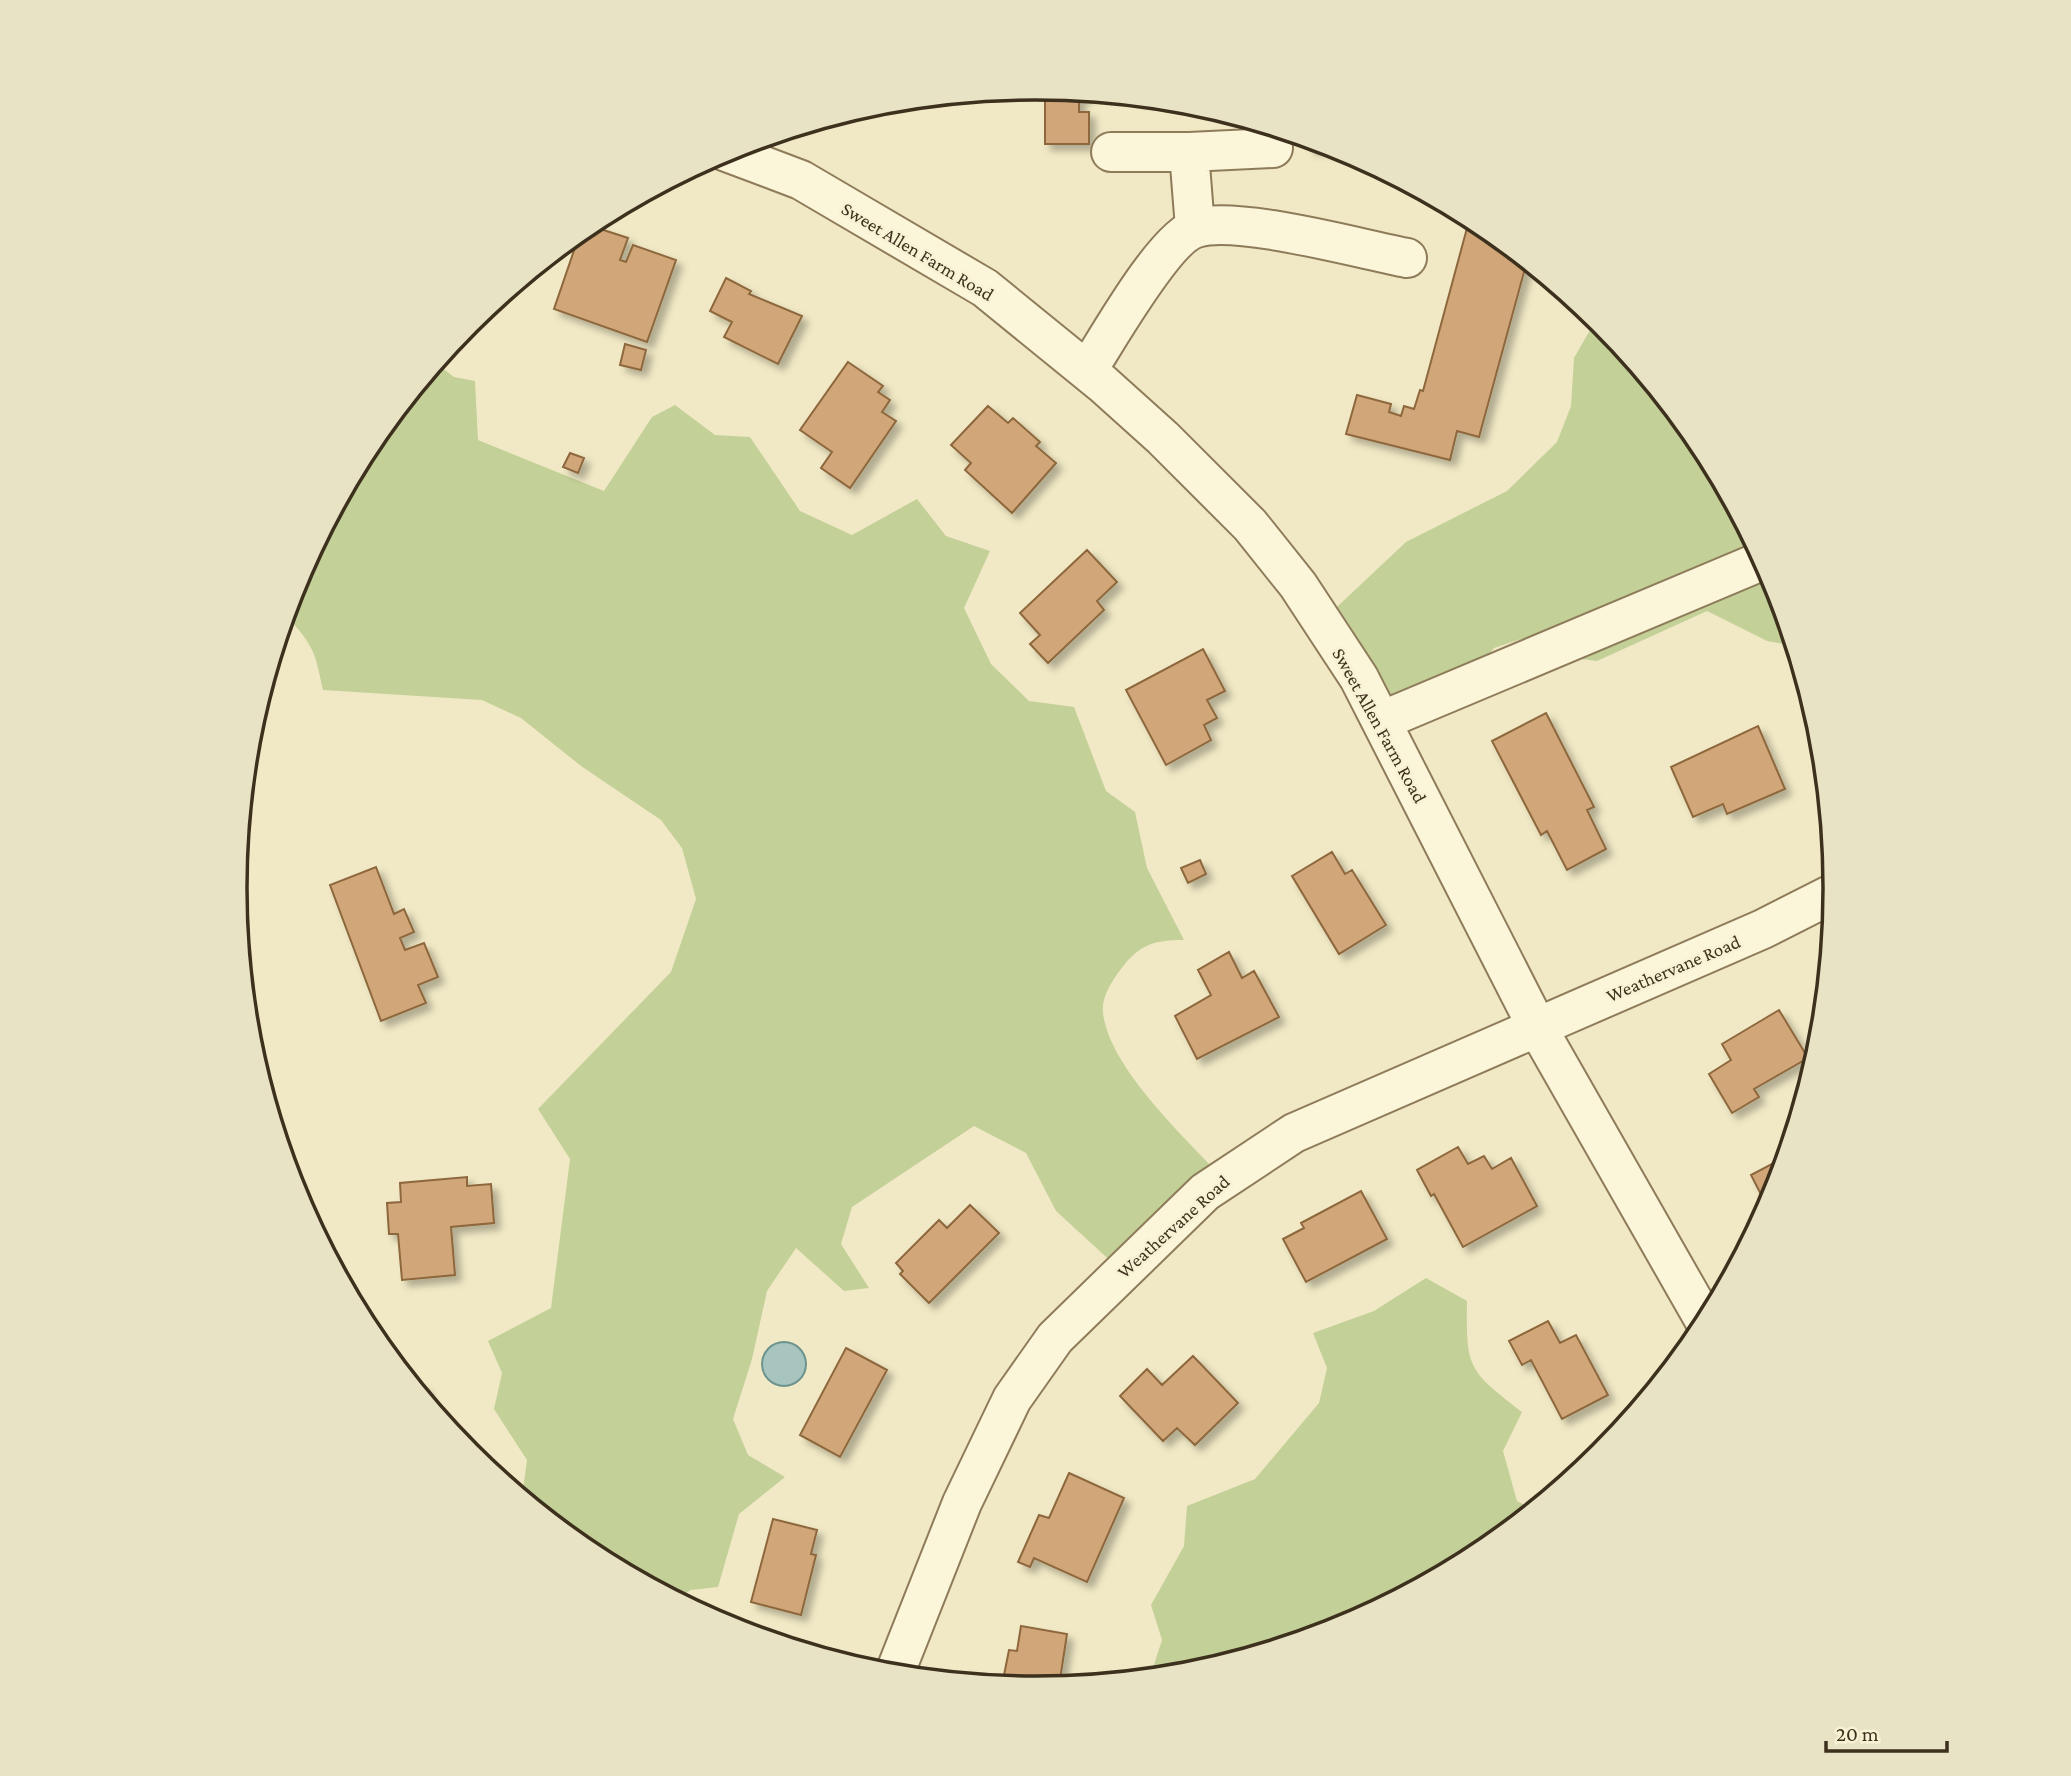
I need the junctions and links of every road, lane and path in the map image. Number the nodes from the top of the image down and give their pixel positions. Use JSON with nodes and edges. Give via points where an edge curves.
{"nodes":[{"id":1,"x":1273,"y":148,"type":"dead end"},
{"id":2,"x":1111,"y":152,"type":"dead end"},
{"id":3,"x":1189,"y":152,"type":"junction"},
{"id":4,"x":741,"y":157,"type":"edge"},
{"id":5,"x":1195,"y":228,"type":"junction"},
{"id":6,"x":1407,"y":258,"type":"dead end"},
{"id":7,"x":1087,"y":371,"type":"junction"},
{"id":8,"x":1754,"y":564,"type":"edge"},
{"id":9,"x":1381,"y":721,"type":"junction"},
{"id":10,"x":1824,"y":898,"type":"edge"},
{"id":11,"x":1537,"y":1027,"type":"junction"},
{"id":12,"x":1699,"y":1312,"type":"edge"},
{"id":13,"x":898,"y":1664,"type":"edge"}],
"edges":[{"from":1,"to":3,"type":"street"},
{"from":2,"to":3,"type":"street"},
{"from":3,"to":5,"type":"street"},
{"from":4,"to":7,"type":"street","name":"Sweet Allen Farm Road","via":[[801,180],[974,281]]},
{"from":5,"to":6,"type":"street","via":[[1240,225]]},
{"from":5,"to":7,"type":"street","via":[[1158,260]]},
{"from":7,"to":9,"type":"street","name":"Sweet Allen Farm Road","via":[[1250,525],[1298,585],[1359,678]]},
{"from":8,"to":9,"type":"street"},
{"from":9,"to":11,"type":"street","name":"Sweet Allen Farm Road"},
{"from":10,"to":11,"type":"street","name":"Weathervane Road"},
{"from":11,"to":12,"type":"street","name":"Sweet Allen Farm Road"},
{"from":11,"to":13,"type":"street","name":"Weathervane Road","via":[[1294,1133],[1205,1192],[1170,1223],[1065,1329],[1012,1399],[962,1503]]}]}
